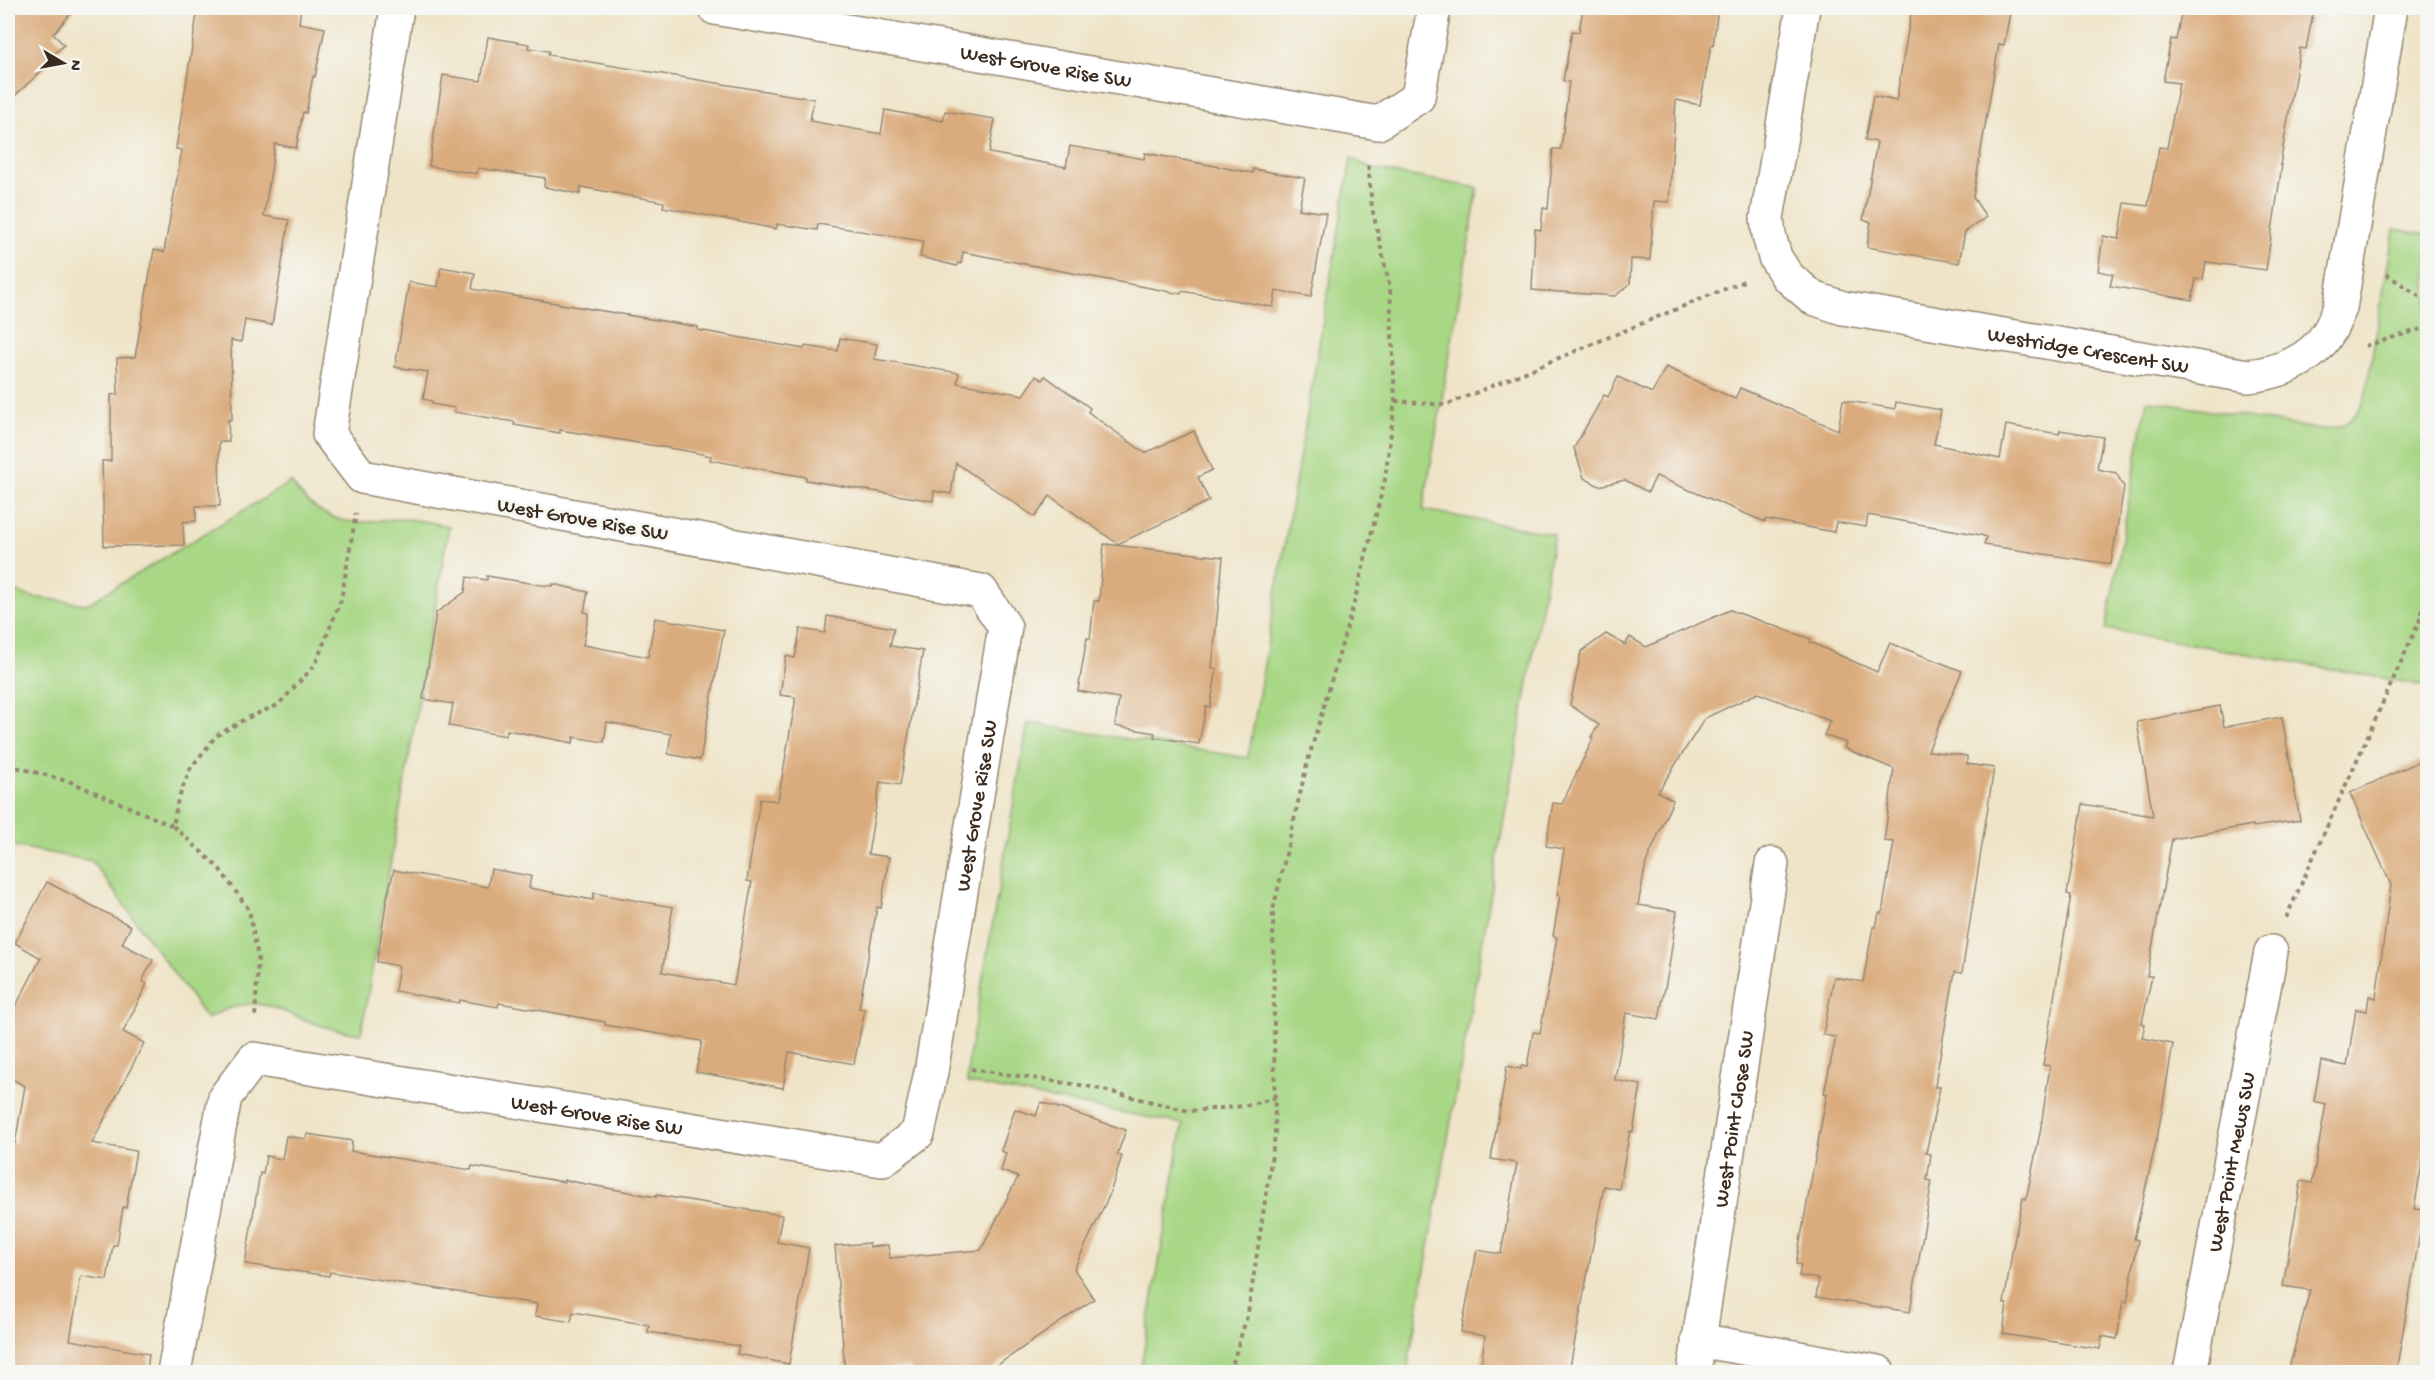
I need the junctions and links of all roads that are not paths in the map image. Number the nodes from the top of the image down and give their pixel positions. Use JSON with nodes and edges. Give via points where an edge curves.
{"nodes":[{"id":1,"x":397,"y":8,"type":"edge"},
{"id":2,"x":715,"y":8,"type":"edge"},
{"id":3,"x":1434,"y":8,"type":"edge"},
{"id":4,"x":1803,"y":8,"type":"edge"},
{"id":5,"x":2391,"y":8,"type":"edge"},
{"id":6,"x":1772,"y":864,"type":"dead end"},
{"id":7,"x":2271,"y":952,"type":"road end"},
{"id":8,"x":1698,"y":1340,"type":"junction"},
{"id":9,"x":174,"y":1372,"type":"edge"},
{"id":10,"x":1694,"y":1372,"type":"edge"},
{"id":11,"x":1878,"y":1372,"type":"edge"},
{"id":12,"x":2190,"y":1372,"type":"edge"}],
"edges":[{"from":1,"to":9,"type":"street","name":"West Grove Rise SW","via":[[329,434],[362,477],[981,591],[1005,627],[918,1133],[882,1160],[254,1059],[225,1098]]},
{"from":2,"to":3,"type":"street","name":"West Grove Rise SW","via":[[1378,123],[1418,97]]},
{"from":4,"to":5,"type":"street","name":"Westridge Crescent SW","via":[[1767,218],[1779,264],[1797,285],[1813,298],[1831,305],[2248,376],[2289,367],[2311,352],[2328,334],[2340,308]]},
{"from":6,"to":8,"type":"street","name":"West Point Close SW"},
{"from":7,"to":12,"type":"street","name":"West Point Mews SW"},
{"from":8,"to":10,"type":"street","name":"West Point Close SW"},
{"from":8,"to":11,"type":"street"}]}
